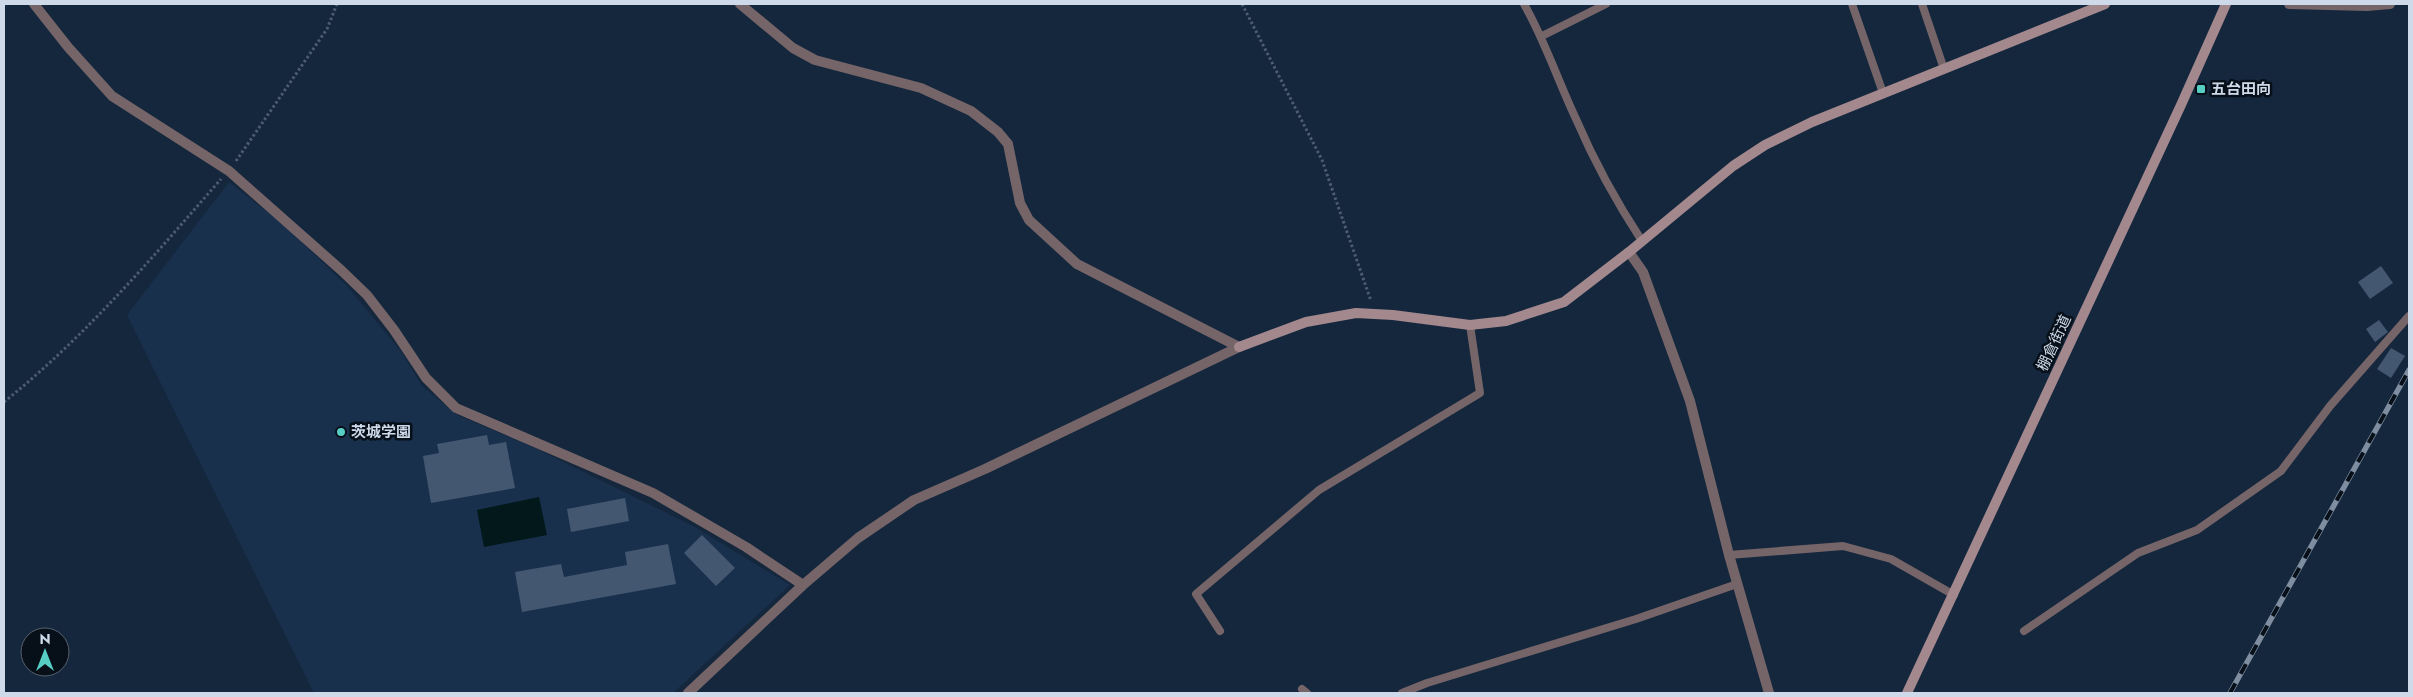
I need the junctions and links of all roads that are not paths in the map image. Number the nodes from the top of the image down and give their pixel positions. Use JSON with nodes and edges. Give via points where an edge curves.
{"nodes":[{"id":1,"x":34,"y":4,"type":"edge"},
{"id":2,"x":740,"y":4,"type":"edge"},
{"id":3,"x":1524,"y":4,"type":"edge"},
{"id":4,"x":1606,"y":4,"type":"edge"},
{"id":5,"x":1852,"y":4,"type":"edge"},
{"id":6,"x":1922,"y":4,"type":"edge"},
{"id":7,"x":2105,"y":4,"type":"edge"},
{"id":8,"x":2226,"y":4,"type":"edge"},
{"id":9,"x":2289,"y":4,"type":"edge"},
{"id":10,"x":2390,"y":4,"type":"edge"},
{"id":11,"x":1542,"y":36,"type":"junction"},
{"id":12,"x":1944,"y":69,"type":"junction"},
{"id":13,"x":1883,"y":93,"type":"junction"},
{"id":14,"x":1642,"y":241,"type":"junction"},
{"id":15,"x":1629,"y":252,"type":"junction"},
{"id":16,"x":2409,"y":316,"type":"edge"},
{"id":17,"x":1470,"y":325,"type":"junction"},
{"id":18,"x":1239,"y":347,"type":"junction"},
{"id":19,"x":1729,"y":555,"type":"junction"},
{"id":20,"x":1737,"y":584,"type":"junction"},
{"id":21,"x":803,"y":585,"type":"junction"},
{"id":22,"x":1954,"y":595,"type":"junction"},
{"id":23,"x":2024,"y":630,"type":"dead end"},
{"id":24,"x":1220,"y":631,"type":"dead end"},
{"id":25,"x":688,"y":693,"type":"edge"},
{"id":26,"x":1402,"y":693,"type":"edge"},
{"id":27,"x":1769,"y":693,"type":"edge"},
{"id":28,"x":1907,"y":693,"type":"edge"}],
"edges":[{"from":1,"to":21,"type":"street","via":[[68,48],[112,96],[229,171],[304,236],[366,296],[394,330],[426,378],[456,408],[653,493],[746,547]]},
{"from":2,"to":18,"type":"street","via":[[793,48],[815,60],[921,88],[971,111],[1008,144],[1020,203],[1029,220],[1077,264]]},
{"from":3,"to":11,"type":"lane"},
{"from":4,"to":11,"type":"lane"},
{"from":5,"to":13,"type":"lane"},
{"from":6,"to":12,"type":"lane"},
{"from":7,"to":12,"type":"street"},
{"from":8,"to":22,"type":"street","name":"棚倉街道"},
{"from":9,"to":10,"type":"street"},
{"from":11,"to":14,"type":"lane","via":[[1576,120],[1628,221]]},
{"from":12,"to":13,"type":"street"},
{"from":13,"to":14,"type":"street","via":[[1765,145],[1733,166]]},
{"from":14,"to":15,"type":"street"},
{"from":15,"to":17,"type":"street","via":[[1564,302],[1506,321]]},
{"from":15,"to":19,"type":"street","via":[[1643,272],[1690,401]]},
{"from":16,"to":23,"type":"lane","via":[[2330,406],[2281,471],[2196,530],[2138,553]]},
{"from":17,"to":18,"type":"street","via":[[1356,313],[1306,322]]},
{"from":17,"to":24,"type":"lane","via":[[1480,393],[1318,490],[1196,594]]},
{"from":18,"to":21,"type":"street","via":[[914,500],[858,538]]},
{"from":19,"to":20,"type":"street"},
{"from":19,"to":22,"type":"lane","via":[[1843,546],[1891,559]]},
{"from":20,"to":26,"type":"lane"},
{"from":20,"to":27,"type":"street"},
{"from":21,"to":25,"type":"street"},
{"from":22,"to":28,"type":"street","name":"棚倉街道"}]}
